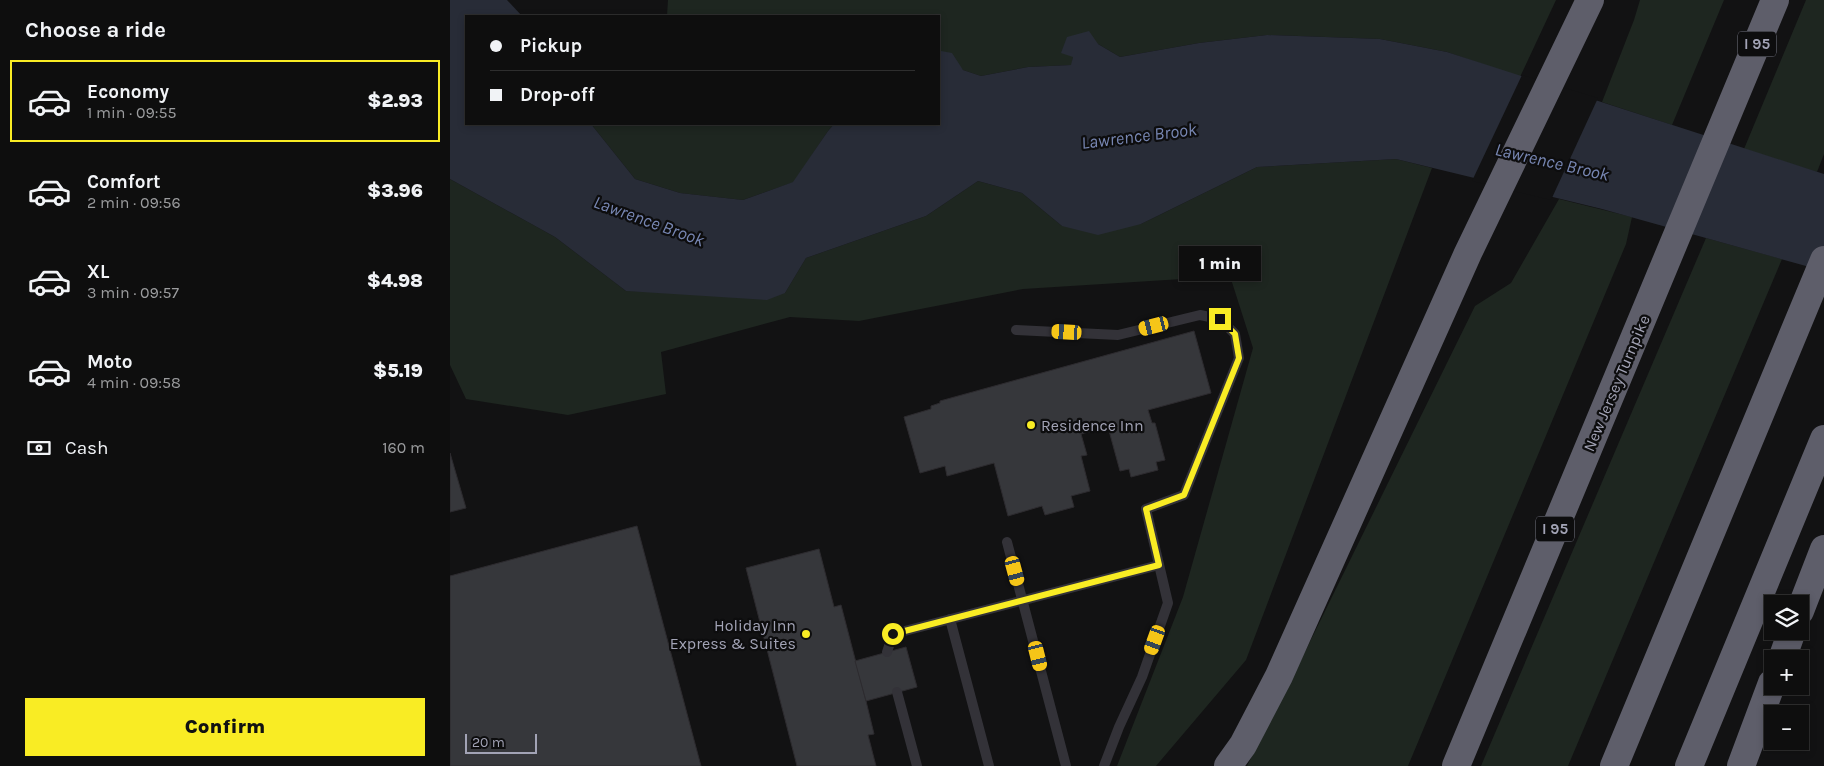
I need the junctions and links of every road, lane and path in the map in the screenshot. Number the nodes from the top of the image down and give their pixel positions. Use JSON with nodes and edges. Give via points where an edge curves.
{"nodes":[{"id":1,"x":1590,"y":0,"type":"edge"},
{"id":2,"x":1775,"y":0,"type":"edge"},
{"id":3,"x":1824,"y":260,"type":"edge"},
{"id":4,"x":1016,"y":330,"type":"dead end"},
{"id":5,"x":1824,"y":439,"type":"edge"},
{"id":6,"x":1007,"y":542,"type":"dead end"},
{"id":7,"x":1824,"y":548,"type":"edge"},
{"id":8,"x":1159,"y":565,"type":"junction"},
{"id":9,"x":1806,"y":595,"type":"edge"},
{"id":10,"x":1023,"y":600,"type":"junction"},
{"id":11,"x":950,"y":619,"type":"junction"},
{"id":12,"x":886,"y":652,"type":"dead end"},
{"id":13,"x":897,"y":692,"type":"dead end"},
{"id":14,"x":1767,"y":695,"type":"edge"},
{"id":15,"x":917,"y":766,"type":"edge"},
{"id":16,"x":989,"y":766,"type":"edge"},
{"id":17,"x":1066,"y":766,"type":"edge"},
{"id":18,"x":1104,"y":766,"type":"edge"},
{"id":19,"x":1228,"y":766,"type":"edge"},
{"id":20,"x":1456,"y":766,"type":"edge"},
{"id":21,"x":1614,"y":766,"type":"edge"},
{"id":22,"x":1689,"y":766,"type":"edge"},
{"id":23,"x":1740,"y":766,"type":"edge"}],
"edges":[{"from":1,"to":19,"type":"highway","via":[[1468,253],[1279,676]]},
{"from":2,"to":20,"type":"highway","name":"New Jersey Turnpike","number":"I 95"},
{"from":3,"to":21,"type":"highway"},
{"from":4,"to":8,"type":"lane","via":[[1118,335],[1200,314],[1220,319],[1235,334],[1239,358],[1184,495],[1146,509]]},
{"from":5,"to":22,"type":"highway"},
{"from":6,"to":10,"type":"lane"},
{"from":7,"to":9,"type":"highway"},
{"from":8,"to":10,"type":"lane"},
{"from":8,"to":18,"type":"lane","via":[[1168,603],[1142,677]]},
{"from":10,"to":11,"type":"lane"},
{"from":10,"to":17,"type":"lane"},
{"from":11,"to":12,"type":"lane","via":[[893,634]]},
{"from":11,"to":16,"type":"lane"},
{"from":13,"to":15,"type":"lane"},
{"from":14,"to":23,"type":"highway"}]}
